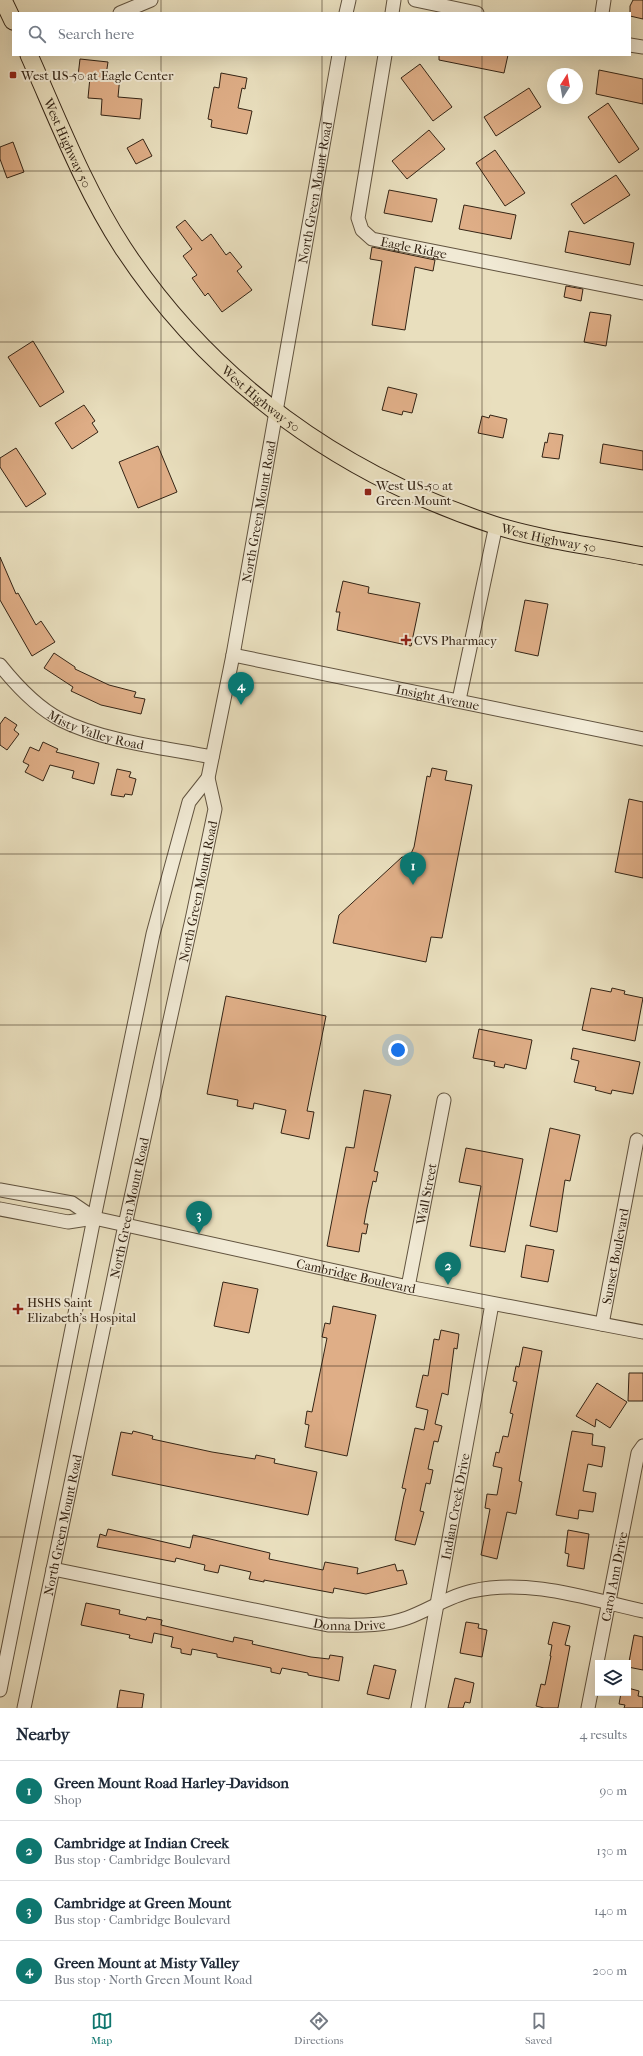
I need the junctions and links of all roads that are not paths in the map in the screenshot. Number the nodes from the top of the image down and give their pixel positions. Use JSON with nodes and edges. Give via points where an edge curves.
{"nodes":[{"id":1,"x":3,"y":0,"type":"edge"},
{"id":2,"x":151,"y":0,"type":"edge"},
{"id":3,"x":349,"y":0,"type":"edge"},
{"id":4,"x":394,"y":0,"type":"edge"},
{"id":5,"x":415,"y":0,"type":"edge"},
{"id":6,"x":604,"y":0,"type":"edge"},
{"id":7,"x":122,"y":12,"type":"edge"},
{"id":8,"x":346,"y":12,"type":"edge"},
{"id":9,"x":392,"y":12,"type":"edge"},
{"id":10,"x":472,"y":12,"type":"edge"},
{"id":11,"x":602,"y":12,"type":"edge"},
{"id":12,"x":12,"y":19,"type":"edge"},
{"id":13,"x":631,"y":45,"type":"edge"},
{"id":14,"x":643,"y":47,"type":"edge"},
{"id":15,"x":29,"y":56,"type":"edge"},
{"id":16,"x":339,"y":56,"type":"edge"},
{"id":17,"x":385,"y":56,"type":"edge"},
{"id":18,"x":643,"y":293,"type":"edge"},
{"id":19,"x":276,"y":414,"type":"junction"},
{"id":20,"x":496,"y":525,"type":"junction"},
{"id":21,"x":643,"y":556,"type":"edge"},
{"id":22,"x":233,"y":655,"type":"junction"},
{"id":23,"x":0,"y":665,"type":"edge"},
{"id":24,"x":459,"y":700,"type":"junction"},
{"id":25,"x":643,"y":739,"type":"edge"},
{"id":26,"x":212,"y":757,"type":"junction"},
{"id":27,"x":208,"y":778,"type":"junction"},
{"id":28,"x":444,"y":1100,"type":"dead end"},
{"id":29,"x":637,"y":1140,"type":"dead end"},
{"id":30,"x":0,"y":1190,"type":"edge"},
{"id":31,"x":0,"y":1209,"type":"edge"},
{"id":32,"x":94,"y":1218,"type":"junction"},
{"id":33,"x":125,"y":1225,"type":"junction"},
{"id":34,"x":408,"y":1287,"type":"junction"},
{"id":35,"x":492,"y":1304,"type":"junction"},
{"id":36,"x":602,"y":1324,"type":"junction"},
{"id":37,"x":643,"y":1332,"type":"edge"},
{"id":38,"x":643,"y":1446,"type":"edge"},
{"id":39,"x":52,"y":1569,"type":"junction"},
{"id":40,"x":608,"y":1603,"type":"junction"},
{"id":41,"x":438,"y":1604,"type":"junction"},
{"id":42,"x":643,"y":1611,"type":"edge"},
{"id":43,"x":0,"y":1690,"type":"edge"},
{"id":44,"x":24,"y":1708,"type":"edge"},
{"id":45,"x":418,"y":1708,"type":"edge"},
{"id":46,"x":588,"y":1708,"type":"edge"}],
"edges":[{"from":1,"to":12,"type":"main road"},
{"from":2,"to":7,"type":"street"},
{"from":3,"to":8,"type":"street"},
{"from":4,"to":9,"type":"street"},
{"from":5,"to":10,"type":"street"},
{"from":6,"to":11,"type":"street"},
{"from":13,"to":14,"type":"street"},
{"from":15,"to":19,"type":"main road","name":"West Highway 50","via":[[94,199],[123,248],[194,338]]},
{"from":16,"to":19,"type":"street","name":"North Green Mount Road"},
{"from":17,"to":18,"type":"street","name":"Eagle Ridge","via":[[358,218],[362,230],[372,239]]},
{"from":19,"to":20,"type":"main road","name":"West Highway 50","via":[[341,457],[381,479],[431,502]]},
{"from":19,"to":22,"type":"street","name":"North Green Mount Road"},
{"from":20,"to":21,"type":"main road","name":"West Highway 50"},
{"from":20,"to":24,"type":"street"},
{"from":22,"to":24,"type":"street","name":"Insight Avenue"},
{"from":22,"to":26,"type":"street","name":"North Green Mount Road"},
{"from":23,"to":26,"type":"street","name":"Misty Valley Road","via":[[20,690],[60,720],[106,737]]},
{"from":24,"to":25,"type":"street","name":"Insight Avenue"},
{"from":26,"to":27,"type":"street","name":"North Green Mount Road"},
{"from":27,"to":32,"type":"street","name":"North Green Mount Road","via":[[189,802],[164,891]]},
{"from":27,"to":33,"type":"street","name":"North Green Mount Road","via":[[215,809]]},
{"from":28,"to":34,"type":"street","name":"Wall Street"},
{"from":29,"to":36,"type":"street","name":"Sunset Boulevard"},
{"from":30,"to":32,"type":"street","via":[[72,1203]]},
{"from":31,"to":32,"type":"street","via":[[68,1222]]},
{"from":32,"to":33,"type":"street","name":"Cambridge Boulevard"},
{"from":32,"to":43,"type":"street","name":"North Green Mount Road"},
{"from":33,"to":34,"type":"street","name":"Cambridge Boulevard"},
{"from":33,"to":39,"type":"street","name":"North Green Mount Road"},
{"from":34,"to":35,"type":"street","name":"Cambridge Boulevard"},
{"from":35,"to":36,"type":"street","name":"Cambridge Boulevard"},
{"from":35,"to":41,"type":"street","name":"Indian Creek Drive"},
{"from":36,"to":37,"type":"street","name":"Cambridge Boulevard"},
{"from":38,"to":40,"type":"street","name":"Carol Ann Drive","via":[[638,1453]]},
{"from":39,"to":41,"type":"street","name":"Donna Drive","via":[[328,1625],[368,1626],[406,1618]]},
{"from":39,"to":44,"type":"street","name":"North Green Mount Road"},
{"from":40,"to":41,"type":"street","name":"Donna Drive","via":[[549,1591],[506,1587],[471,1591]]},
{"from":40,"to":42,"type":"street","name":"Donna Drive"},
{"from":40,"to":46,"type":"street","name":"Carol Ann Drive"},
{"from":41,"to":45,"type":"street","name":"Indian Creek Drive"}]}
